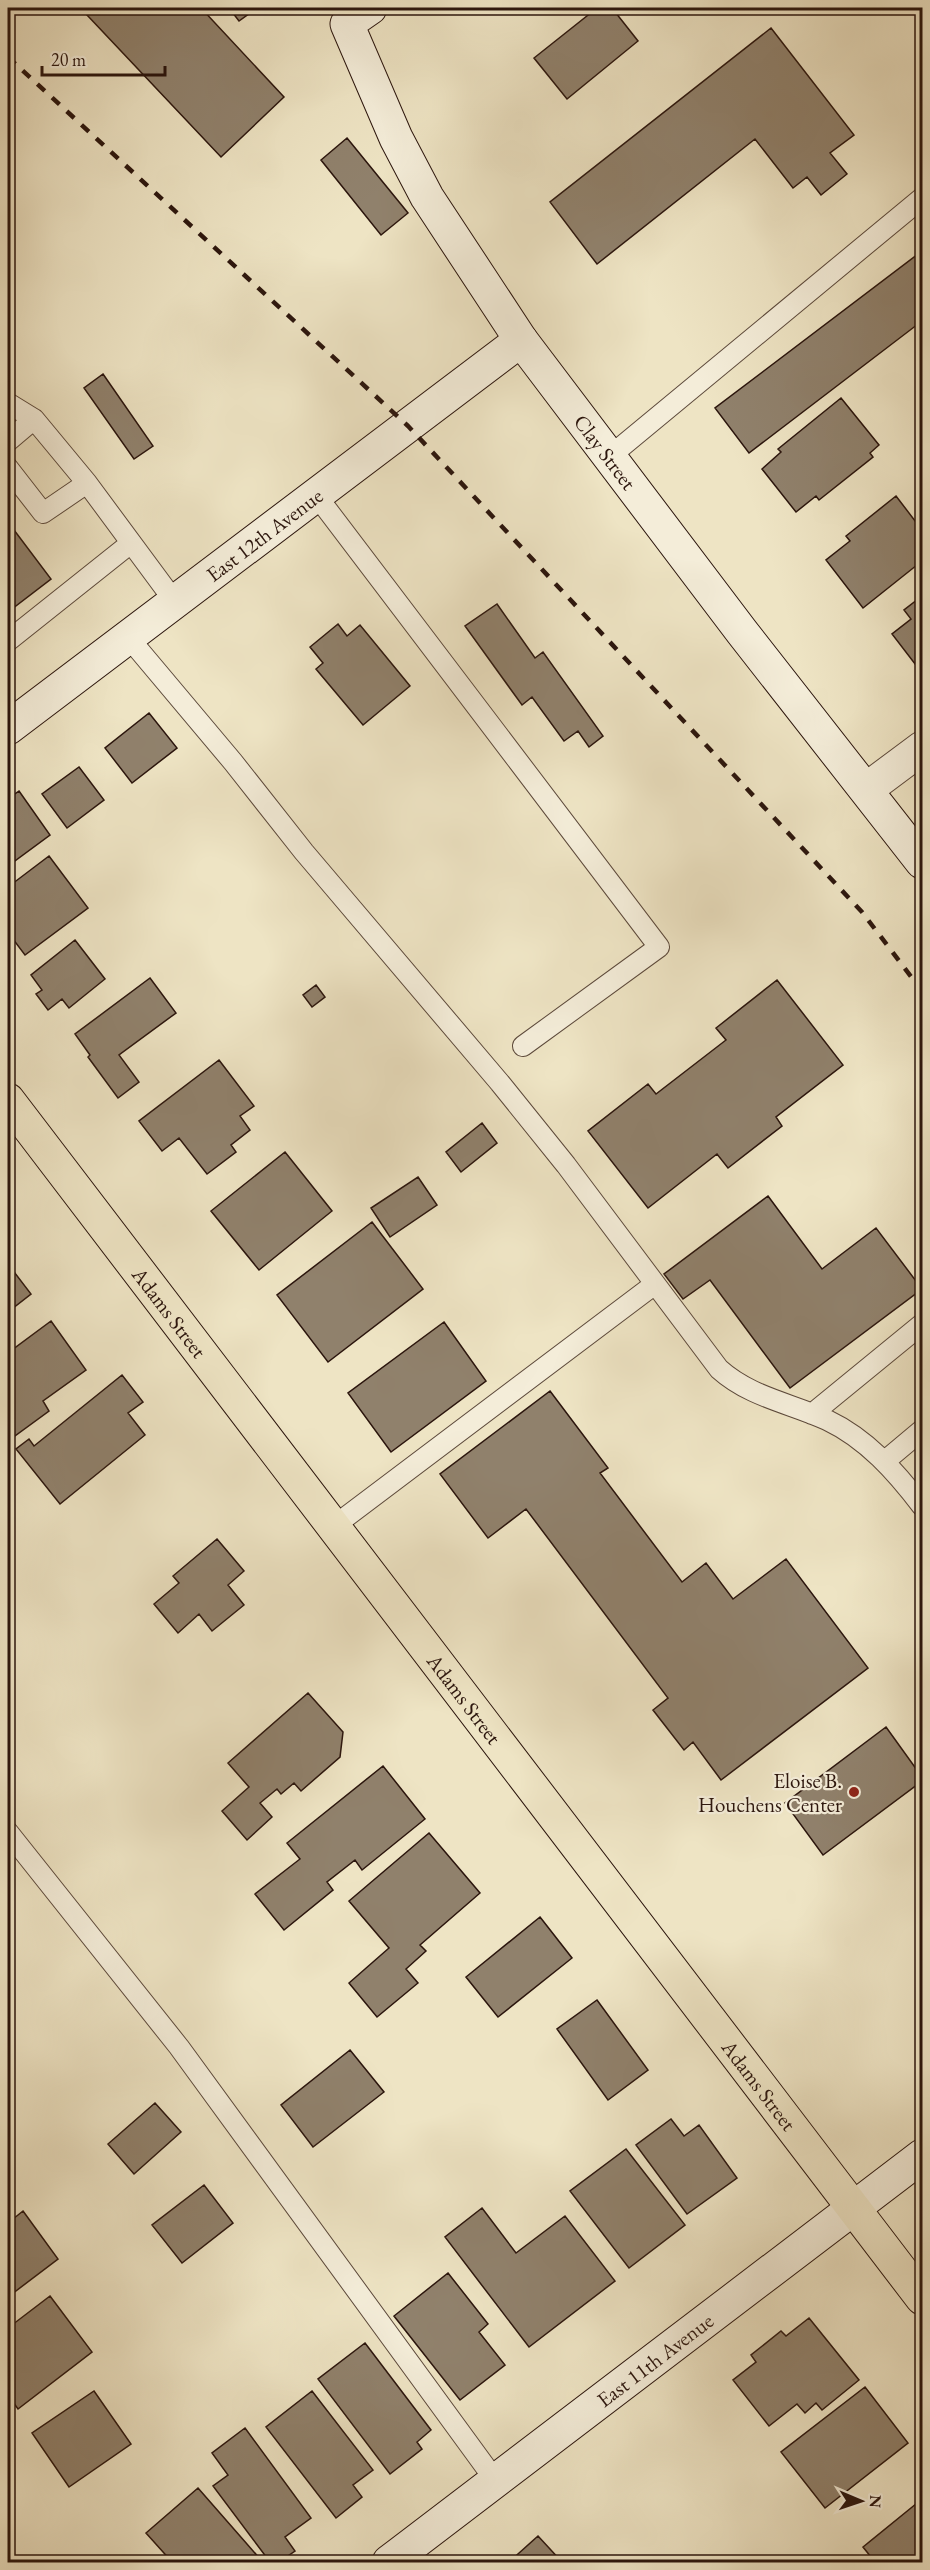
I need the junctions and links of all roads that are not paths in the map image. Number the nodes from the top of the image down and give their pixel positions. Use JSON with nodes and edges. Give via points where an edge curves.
{"nodes":[{"id":1,"x":353,"y":13,"type":"edge"},
{"id":2,"x":922,"y":198,"type":"edge"},
{"id":3,"x":521,"y":340,"type":"junction"},
{"id":4,"x":8,"y":404,"type":"edge"},
{"id":5,"x":34,"y":419,"type":"junction"},
{"id":6,"x":8,"y":441,"type":"edge"},
{"id":7,"x":609,"y":457,"type":"junction"},
{"id":8,"x":8,"y":468,"type":"edge"},
{"id":9,"x":87,"y":483,"type":"junction"},
{"id":10,"x":316,"y":495,"type":"junction"},
{"id":11,"x":132,"y":543,"type":"junction"},
{"id":12,"x":175,"y":602,"type":"junction"},
{"id":13,"x":128,"y":637,"type":"junction"},
{"id":14,"x":8,"y":641,"type":"edge"},
{"id":15,"x":8,"y":728,"type":"edge"},
{"id":16,"x":922,"y":748,"type":"edge"},
{"id":17,"x":867,"y":789,"type":"junction"},
{"id":18,"x":922,"y":862,"type":"edge"},
{"id":19,"x":523,"y":1046,"type":"dead end"},
{"id":20,"x":8,"y":1100,"type":"edge"},
{"id":21,"x":655,"y":1284,"type":"junction"},
{"id":22,"x":922,"y":1324,"type":"edge"},
{"id":23,"x":812,"y":1414,"type":"junction"},
{"id":24,"x":922,"y":1430,"type":"edge"},
{"id":25,"x":885,"y":1461,"type":"junction"},
{"id":26,"x":922,"y":1506,"type":"edge"},
{"id":27,"x":334,"y":1526,"type":"junction"},
{"id":28,"x":8,"y":1832,"type":"edge"},
{"id":29,"x":922,"y":2156,"type":"edge"},
{"id":30,"x":854,"y":2208,"type":"junction"},
{"id":31,"x":922,"y":2298,"type":"edge"},
{"id":32,"x":495,"y":2480,"type":"junction"},
{"id":33,"x":389,"y":2562,"type":"edge"}],
"edges":[{"from":1,"to":3,"type":"street","name":"Clay Street","via":[[396,138],[427,197]]},
{"from":2,"to":7,"type":"lane"},
{"from":3,"to":7,"type":"street","name":"Clay Street"},
{"from":3,"to":10,"type":"street","name":"East 12th Avenue"},
{"from":4,"to":5,"type":"lane"},
{"from":5,"to":6,"type":"lane"},
{"from":5,"to":9,"type":"lane"},
{"from":7,"to":17,"type":"street","name":"Clay Street"},
{"from":8,"to":9,"type":"lane","via":[[43,513]]},
{"from":9,"to":11,"type":"lane"},
{"from":10,"to":12,"type":"street","name":"East 12th Avenue"},
{"from":10,"to":19,"type":"lane","via":[[659,946]]},
{"from":11,"to":12,"type":"lane"},
{"from":11,"to":14,"type":"lane"},
{"from":12,"to":13,"type":"street","name":"East 12th Avenue"},
{"from":13,"to":15,"type":"street","name":"East 12th Avenue"},
{"from":13,"to":21,"type":"lane","via":[[500,1083]]},
{"from":16,"to":17,"type":"street"},
{"from":17,"to":18,"type":"street","name":"Clay Street"},
{"from":20,"to":27,"type":"main road","name":"Adams Street"},
{"from":21,"to":23,"type":"lane","via":[[729,1378],[751,1392]]},
{"from":21,"to":27,"type":"lane"},
{"from":22,"to":23,"type":"lane"},
{"from":23,"to":25,"type":"lane","via":[[846,1430]]},
{"from":24,"to":25,"type":"lane"},
{"from":25,"to":26,"type":"lane"},
{"from":27,"to":30,"type":"main road","name":"Adams Street"},
{"from":28,"to":32,"type":"lane","via":[[180,2047]]},
{"from":29,"to":30,"type":"street","name":"East 11th Avenue"},
{"from":30,"to":31,"type":"main road","name":"Adams Street"},
{"from":30,"to":32,"type":"street","name":"East 11th Avenue"},
{"from":32,"to":33,"type":"street","name":"East 11th Avenue"}]}
